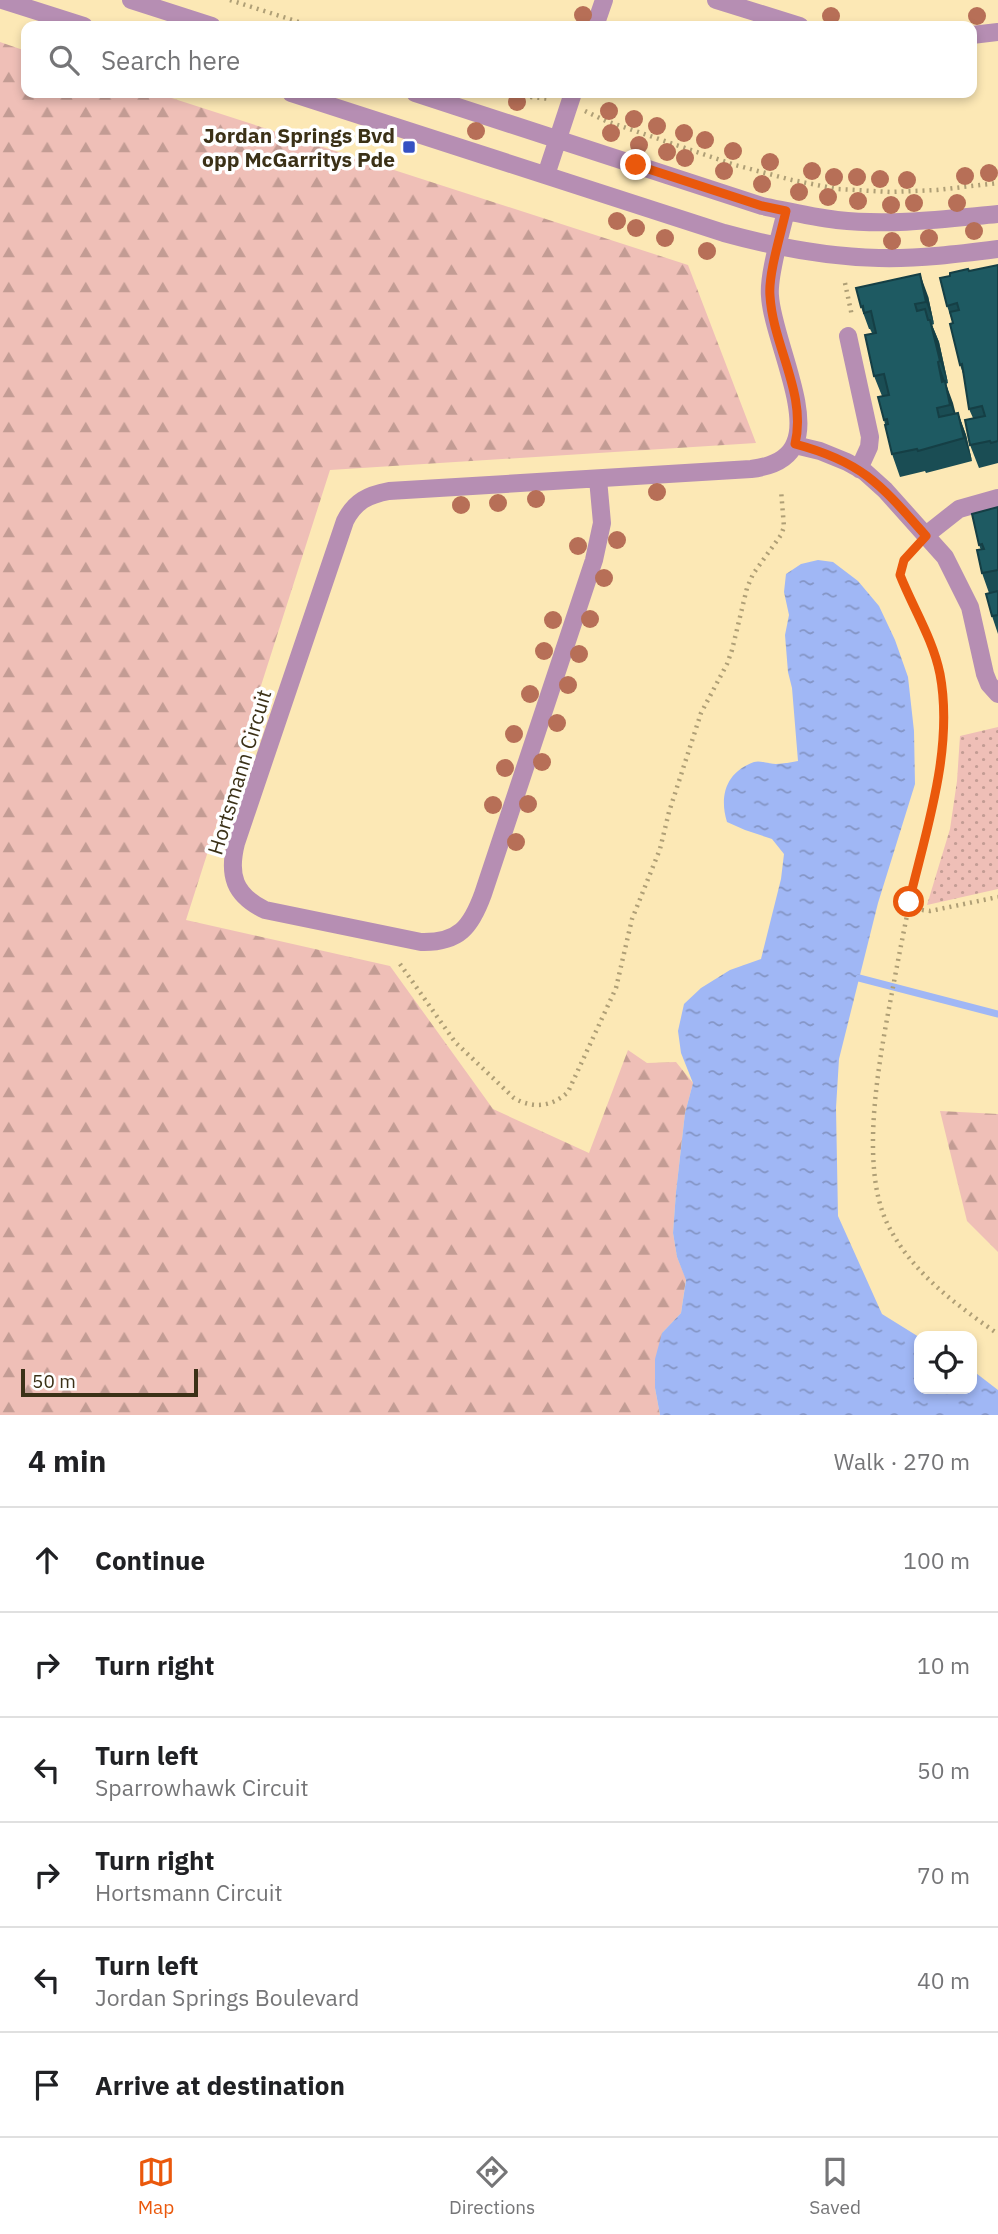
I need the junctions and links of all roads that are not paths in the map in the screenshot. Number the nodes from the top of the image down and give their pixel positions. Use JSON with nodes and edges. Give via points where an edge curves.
{"nodes":[{"id":1,"x":2,"y":0,"type":"edge"},
{"id":2,"x":131,"y":0,"type":"edge"},
{"id":3,"x":604,"y":0,"type":"edge"},
{"id":4,"x":716,"y":0,"type":"edge"},
{"id":5,"x":68,"y":21,"type":"edge"},
{"id":6,"x":196,"y":21,"type":"edge"},
{"id":7,"x":597,"y":21,"type":"edge"},
{"id":8,"x":784,"y":21,"type":"edge"},
{"id":9,"x":998,"y":32,"type":"edge"},
{"id":10,"x":977,"y":34,"type":"edge"},
{"id":11,"x":307,"y":98,"type":"edge"},
{"id":12,"x":431,"y":98,"type":"edge"},
{"id":13,"x":571,"y":98,"type":"edge"},
{"id":14,"x":558,"y":139,"type":"junction"},
{"id":15,"x":546,"y":174,"type":"junction"},
{"id":16,"x":786,"y":211,"type":"junction"},
{"id":17,"x":998,"y":214,"type":"edge"},
{"id":18,"x":778,"y":247,"type":"junction"},
{"id":19,"x":998,"y":249,"type":"edge"},
{"id":20,"x":848,"y":336,"type":"road end"},
{"id":21,"x":795,"y":444,"type":"junction"},
{"id":22,"x":859,"y":469,"type":"junction"},
{"id":23,"x":598,"y":479,"type":"junction"},
{"id":24,"x":998,"y":498,"type":"edge"},
{"id":25,"x":926,"y":536,"type":"junction"},
{"id":26,"x":998,"y":694,"type":"edge"}],
"edges":[{"from":1,"to":5,"type":"street"},
{"from":2,"to":6,"type":"street"},
{"from":3,"to":7,"type":"street"},
{"from":4,"to":8,"type":"street"},
{"from":9,"to":10,"type":"street"},
{"from":11,"to":15,"type":"street"},
{"from":12,"to":14,"type":"street"},
{"from":13,"to":14,"type":"street"},
{"from":14,"to":15,"type":"street"},
{"from":14,"to":16,"type":"street"},
{"from":15,"to":18,"type":"street"},
{"from":16,"to":17,"type":"street","via":[[836,220],[888,222]]},
{"from":16,"to":18,"type":"street"},
{"from":18,"to":19,"type":"street","via":[[880,258]]},
{"from":18,"to":21,"type":"street","via":[[770,296],[797,408]]},
{"from":20,"to":22,"type":"street","via":[[870,437]]},
{"from":21,"to":22,"type":"street"},
{"from":21,"to":23,"type":"street","name":"Hortsmann Circuit","via":[[785,457],[763,467]]},
{"from":22,"to":25,"type":"street","via":[[885,490]]},
{"from":23,"to":23,"type":"street","name":"Hortsmann Circuit","via":[[389,491],[353,506],[236,843],[233,877],[245,898],[265,910],[421,942],[450,938],[470,923],[594,560],[602,523]]},
{"from":24,"to":25,"type":"street","via":[[959,509]]},
{"from":25,"to":26,"type":"street","via":[[963,588],[985,674]]}]}
